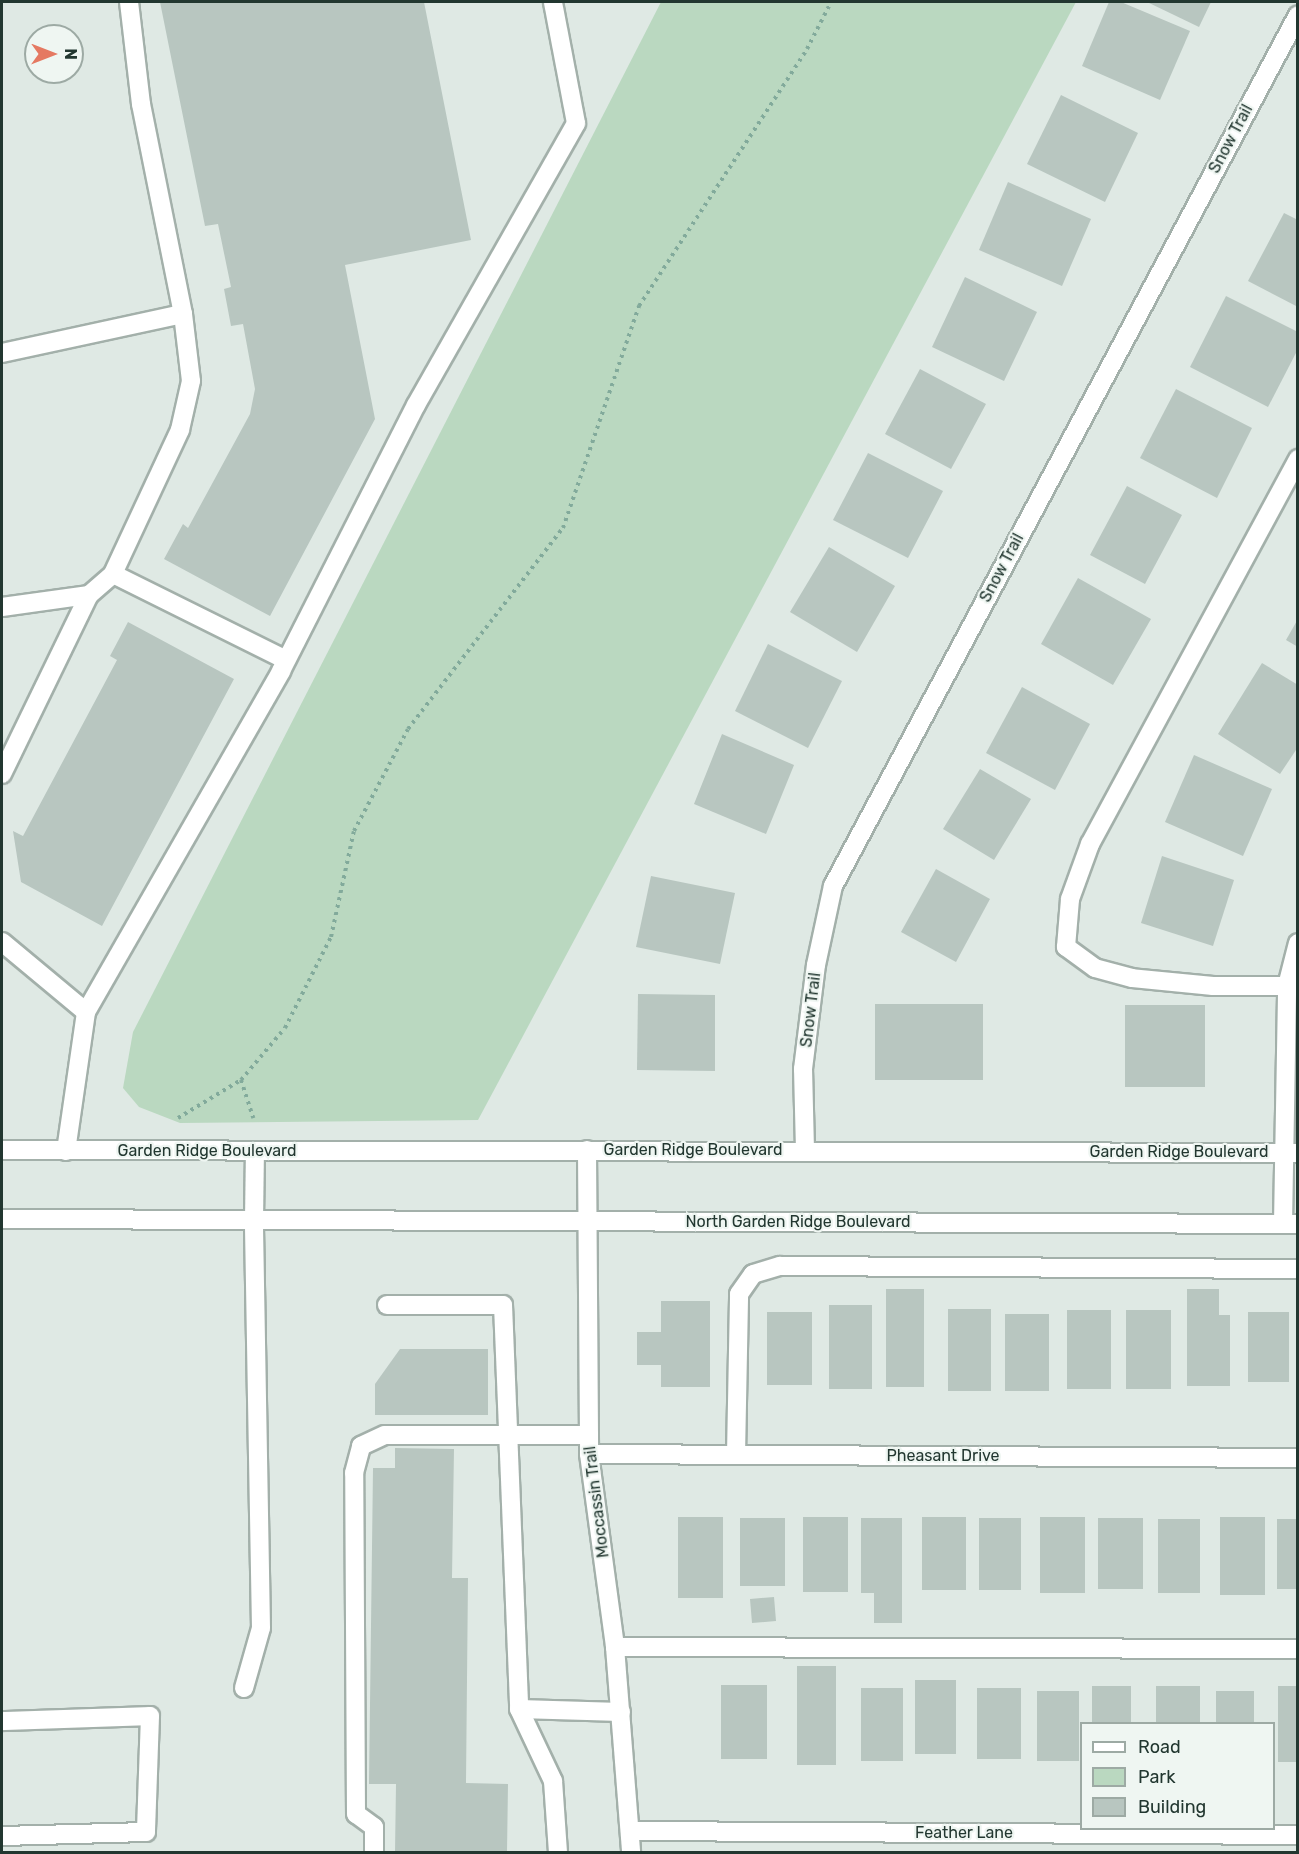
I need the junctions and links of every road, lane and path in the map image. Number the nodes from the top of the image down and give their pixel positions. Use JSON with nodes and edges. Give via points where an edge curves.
{"nodes":[{"id":1,"x":129,"y":2,"type":"edge"},
{"id":2,"x":553,"y":2,"type":"edge"},
{"id":3,"x":831,"y":2,"type":"edge"},
{"id":4,"x":1298,"y":15,"type":"edge"},
{"id":5,"x":183,"y":314,"type":"junction"},
{"id":6,"x":2,"y":353,"type":"edge"},
{"id":7,"x":1298,"y":459,"type":"edge"},
{"id":8,"x":113,"y":574,"type":"junction"},
{"id":9,"x":89,"y":595,"type":"junction"},
{"id":10,"x":2,"y":607,"type":"edge"},
{"id":11,"x":286,"y":660,"type":"junction"},
{"id":12,"x":2,"y":774,"type":"edge"},
{"id":13,"x":2,"y":942,"type":"edge"},
{"id":14,"x":1298,"y":943,"type":"edge"},
{"id":15,"x":1287,"y":986,"type":"junction"},
{"id":16,"x":86,"y":1012,"type":"junction"},
{"id":17,"x":241,"y":1080,"type":"junction"},
{"id":18,"x":178,"y":1118,"type":"dead end"},
{"id":19,"x":253,"y":1118,"type":"dead end"},
{"id":20,"x":2,"y":1150,"type":"edge"},
{"id":21,"x":587,"y":1150,"type":"junction"},
{"id":22,"x":806,"y":1150,"type":"junction"},
{"id":23,"x":66,"y":1151,"type":"junction"},
{"id":24,"x":255,"y":1151,"type":"junction"},
{"id":25,"x":1291,"y":1153,"type":"edge"},
{"id":26,"x":2,"y":1219,"type":"edge"},
{"id":27,"x":254,"y":1220,"type":"junction"},
{"id":28,"x":588,"y":1221,"type":"junction"},
{"id":29,"x":1290,"y":1224,"type":"edge"},
{"id":30,"x":1298,"y":1269,"type":"edge"},
{"id":31,"x":387,"y":1305,"type":"dead end"},
{"id":32,"x":506,"y":1435,"type":"junction"},
{"id":33,"x":589,"y":1435,"type":"junction"},
{"id":34,"x":589,"y":1454,"type":"junction"},
{"id":35,"x":736,"y":1455,"type":"junction"},
{"id":36,"x":1298,"y":1458,"type":"edge"},
{"id":37,"x":615,"y":1647,"type":"junction"},
{"id":38,"x":1298,"y":1649,"type":"edge"},
{"id":39,"x":244,"y":1688,"type":"dead end"},
{"id":40,"x":519,"y":1709,"type":"junction"},
{"id":41,"x":621,"y":1712,"type":"junction"},
{"id":42,"x":2,"y":1721,"type":"edge"},
{"id":43,"x":631,"y":1831,"type":"junction"},
{"id":44,"x":1298,"y":1835,"type":"edge"},
{"id":45,"x":2,"y":1836,"type":"edge"},
{"id":46,"x":374,"y":1852,"type":"edge"},
{"id":47,"x":558,"y":1852,"type":"edge"},
{"id":48,"x":631,"y":1852,"type":"edge"}],
"edges":[{"from":1,"to":5,"type":"street","via":[[141,104]]},
{"from":2,"to":11,"type":"street","via":[[576,123],[416,405]]},
{"from":3,"to":17,"type":"path","via":[[807,50],[639,306],[563,528],[408,729],[354,831],[331,937],[285,1028]]},
{"from":4,"to":22,"type":"street","name":"Snow Trail","via":[[833,886],[816,965],[803,1069]]},
{"from":5,"to":6,"type":"street"},
{"from":5,"to":8,"type":"street","via":[[191,381],[180,430]]},
{"from":7,"to":15,"type":"street","via":[[1090,844],[1070,899],[1066,947],[1095,968],[1132,978],[1214,986]]},
{"from":8,"to":9,"type":"street"},
{"from":8,"to":11,"type":"street"},
{"from":9,"to":10,"type":"street"},
{"from":9,"to":12,"type":"street"},
{"from":11,"to":16,"type":"street"},
{"from":13,"to":16,"type":"street"},
{"from":14,"to":15,"type":"street"},
{"from":15,"to":25,"type":"street"},
{"from":16,"to":23,"type":"street"},
{"from":17,"to":18,"type":"path"},
{"from":17,"to":19,"type":"path"},
{"from":20,"to":23,"type":"street"},
{"from":21,"to":22,"type":"street","name":"Garden Ridge Boulevard"},
{"from":21,"to":24,"type":"street","name":"Garden Ridge Boulevard"},
{"from":21,"to":28,"type":"street","name":"Moccassin Trail"},
{"from":22,"to":25,"type":"street","name":"Garden Ridge Boulevard"},
{"from":23,"to":24,"type":"street","name":"Garden Ridge Boulevard"},
{"from":24,"to":27,"type":"street"},
{"from":25,"to":29,"type":"street"},
{"from":26,"to":27,"type":"street"},
{"from":27,"to":28,"type":"street","name":"North Garden Ridge Boulevard"},
{"from":27,"to":39,"type":"street","via":[[261,1628]]},
{"from":28,"to":29,"type":"street","name":"North Garden Ridge Boulevard"},
{"from":28,"to":33,"type":"street","name":"Moccassin Trail"},
{"from":30,"to":35,"type":"street","via":[[780,1266],[753,1274],[739,1294]]},
{"from":31,"to":32,"type":"street","via":[[503,1305]]},
{"from":32,"to":33,"type":"street"},
{"from":32,"to":40,"type":"street"},
{"from":32,"to":46,"type":"street","via":[[385,1435],[361,1446],[354,1473],[356,1814],[374,1827]]},
{"from":33,"to":34,"type":"street","name":"Moccassin Trail"},
{"from":34,"to":35,"type":"street","name":"Pheasant Drive"},
{"from":34,"to":37,"type":"street","name":"Moccassin Trail"},
{"from":35,"to":36,"type":"street","name":"Pheasant Drive"},
{"from":37,"to":38,"type":"street"},
{"from":37,"to":41,"type":"street","name":"Moccassin Trail"},
{"from":40,"to":41,"type":"street"},
{"from":40,"to":47,"type":"street","via":[[553,1781]]},
{"from":41,"to":43,"type":"street","name":"Moccassin Trail"},
{"from":42,"to":45,"type":"street","via":[[150,1716],[146,1832]]},
{"from":43,"to":44,"type":"street","name":"Feather Lane"},
{"from":43,"to":48,"type":"street","name":"Moccassin Trail"}]}
